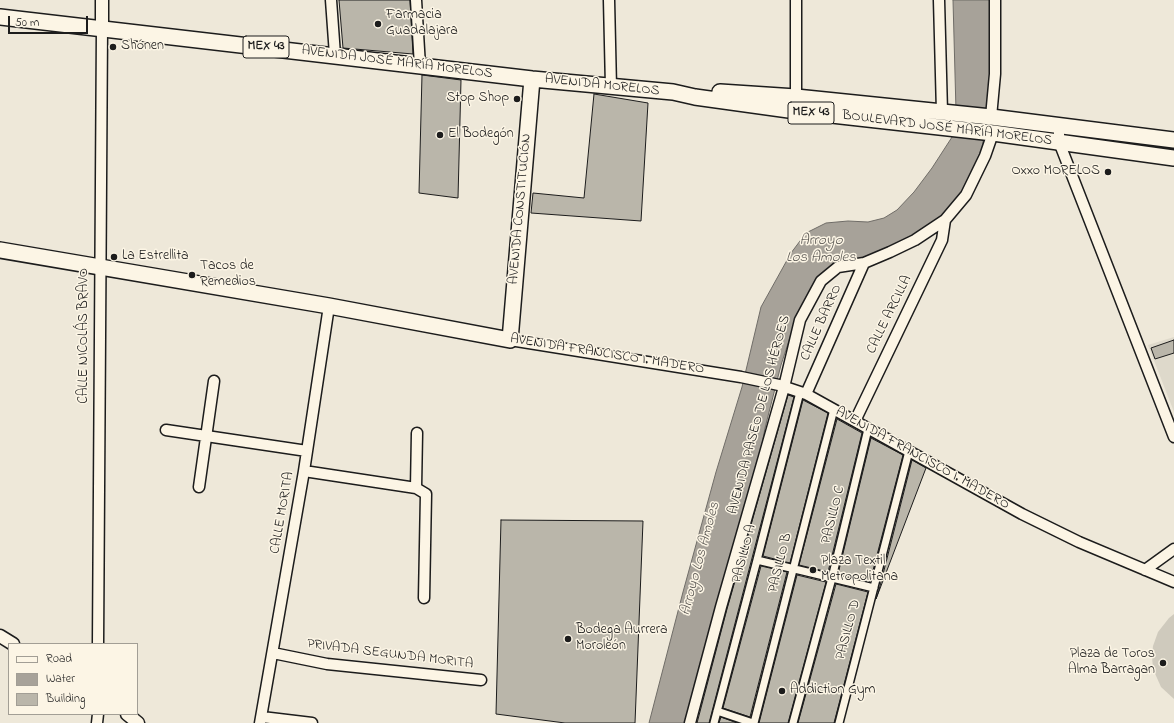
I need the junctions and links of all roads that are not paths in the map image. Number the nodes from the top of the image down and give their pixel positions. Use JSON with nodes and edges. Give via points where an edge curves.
{"nodes":[{"id":1,"x":102,"y":0,"type":"edge"},
{"id":2,"x":331,"y":0,"type":"edge"},
{"id":3,"x":416,"y":0,"type":"edge"},
{"id":4,"x":609,"y":0,"type":"edge"},
{"id":5,"x":796,"y":0,"type":"edge"},
{"id":6,"x":939,"y":0,"type":"edge"},
{"id":7,"x":994,"y":0,"type":"edge"},
{"id":8,"x":0,"y":17,"type":"edge"},
{"id":9,"x":102,"y":28,"type":"junction"},
{"id":10,"x":335,"y":55,"type":"junction"},
{"id":11,"x":420,"y":66,"type":"junction"},
{"id":12,"x":532,"y":78,"type":"junction"},
{"id":13,"x":611,"y":87,"type":"junction"},
{"id":14,"x":673,"y":92,"type":"joint"},
{"id":15,"x":796,"y":104,"type":"junction"},
{"id":16,"x":989,"y":116,"type":"junction"},
{"id":17,"x":947,"y":117,"type":"junction"},
{"id":18,"x":1059,"y":125,"type":"junction"},
{"id":19,"x":989,"y":132,"type":"junction"},
{"id":20,"x":1174,"y":140,"type":"edge"},
{"id":21,"x":1059,"y":142,"type":"junction"},
{"id":22,"x":1174,"y":158,"type":"edge"},
{"id":23,"x":945,"y":220,"type":"junction"},
{"id":24,"x":0,"y":250,"type":"edge"},
{"id":25,"x":864,"y":263,"type":"junction"},
{"id":26,"x":100,"y":266,"type":"junction"},
{"id":27,"x":329,"y":306,"type":"junction"},
{"id":28,"x":510,"y":340,"type":"junction"},
{"id":29,"x":214,"y":381,"type":"dead end"},
{"id":30,"x":782,"y":386,"type":"junction"},
{"id":31,"x":803,"y":393,"type":"junction"},
{"id":32,"x":834,"y":409,"type":"junction"},
{"id":33,"x":855,"y":421,"type":"junction"},
{"id":34,"x":868,"y":429,"type":"junction"},
{"id":35,"x":166,"y":430,"type":"dead end"},
{"id":36,"x":417,"y":433,"type":"dead end"},
{"id":37,"x":206,"y":436,"type":"junction"},
{"id":38,"x":1174,"y":437,"type":"edge"},
{"id":39,"x":307,"y":451,"type":"junction"},
{"id":40,"x":909,"y":451,"type":"junction"},
{"id":41,"x":304,"y":471,"type":"junction"},
{"id":42,"x":199,"y":487,"type":"dead end"},
{"id":43,"x":416,"y":488,"type":"junction"},
{"id":44,"x":1174,"y":549,"type":"edge"},
{"id":45,"x":757,"y":560,"type":"junction"},
{"id":46,"x":793,"y":569,"type":"junction"},
{"id":47,"x":1145,"y":570,"type":"junction"},
{"id":48,"x":832,"y":578,"type":"junction"},
{"id":49,"x":1174,"y":582,"type":"edge"},
{"id":50,"x":874,"y":588,"type":"junction"},
{"id":51,"x":424,"y":598,"type":"dead end"},
{"id":52,"x":0,"y":636,"type":"edge"},
{"id":53,"x":11,"y":643,"type":"edge"},
{"id":54,"x":98,"y":643,"type":"edge"},
{"id":55,"x":273,"y":653,"type":"junction"},
{"id":56,"x":481,"y":680,"type":"dead end"},
{"id":57,"x":717,"y":711,"type":"junction"},
{"id":58,"x":128,"y":715,"type":"edge"},
{"id":59,"x":261,"y":720,"type":"edge"},
{"id":60,"x":138,"y":723,"type":"edge"},
{"id":61,"x":312,"y":723,"type":"edge"},
{"id":62,"x":690,"y":723,"type":"edge"},
{"id":63,"x":714,"y":723,"type":"edge"},
{"id":64,"x":754,"y":723,"type":"edge"},
{"id":65,"x":793,"y":723,"type":"edge"},
{"id":66,"x":839,"y":723,"type":"edge"}],
"edges":[{"from":1,"to":9,"type":"street"},
{"from":2,"to":10,"type":"street"},
{"from":3,"to":11,"type":"street"},
{"from":4,"to":13,"type":"street"},
{"from":5,"to":15,"type":"street"},
{"from":6,"to":17,"type":"street"},
{"from":7,"to":16,"type":"street","via":[[995,74]]},
{"from":8,"to":9,"type":"main road","name":"AVENIDA JOSÉ MARÍA MORELOS","number":"MEX 43"},
{"from":9,"to":10,"type":"main road","name":"AVENIDA JOSÉ MARÍA MORELOS","number":"MEX 43"},
{"from":9,"to":26,"type":"street","name":"CALLE NICOLÁS BRAVO"},
{"from":10,"to":11,"type":"main road","name":"AVENIDA JOSÉ MARÍA MORELOS","number":"MEX 43"},
{"from":11,"to":12,"type":"main road","name":"AVENIDA JOSÉ MARÍA MORELOS","number":"MEX 43"},
{"from":12,"to":13,"type":"main road","name":"AVENIDA MORELOS","number":"MEX 43"},
{"from":12,"to":28,"type":"main road","name":"AVENIDA CONSTITUCIÓN"},
{"from":13,"to":14,"type":"main road","name":"AVENIDA MORELOS","number":"MEX 43"},
{"from":14,"to":15,"type":"main road","name":"BOULEVARD JOSÉ MARÍA MORELOS","number":"MEX 43","via":[[694,90]]},
{"from":15,"to":17,"type":"main road","name":"BOULEVARD JOSÉ MARÍA MORELOS","number":"MEX 43"},
{"from":16,"to":17,"type":"main road","name":"BOULEVARD JOSÉ MARÍA MORELOS","number":"MEX 43"},
{"from":16,"to":18,"type":"main road","name":"BOULEVARD JOSÉ MARÍA MORELOS","number":"MEX 43"},
{"from":17,"to":19,"type":"main road","name":"BOULEVARD JOSÉ MARÍA MORELOS","number":"MEX 43"},
{"from":18,"to":20,"type":"main road","name":"BOULEVARD JOSÉ MARÍA MORELOS","number":"MEX 43"},
{"from":18,"to":21,"type":"street"},
{"from":19,"to":21,"type":"main road","name":"BOULEVARD JOSÉ MARÍA MORELOS","number":"MEX 43"},
{"from":19,"to":23,"type":"street","name":"AVENIDA PASEO DE LOS HÉROES","via":[[985,156],[966,195]]},
{"from":21,"to":22,"type":"main road","name":"BOULEVARD JOSÉ MARÍA MORELOS","number":"MEX 43"},
{"from":21,"to":38,"type":"street"},
{"from":23,"to":25,"type":"street","name":"AVENIDA PASEO DE LOS HÉROES","via":[[915,240]]},
{"from":23,"to":33,"type":"street","name":"CALLE ARCILLA","via":[[942,240]]},
{"from":24,"to":26,"type":"main road","name":"AVENIDA FRANCISCO I. MADERO"},
{"from":25,"to":30,"type":"street","name":"AVENIDA PASEO DE LOS HÉROES","via":[[838,267],[821,281],[800,320]]},
{"from":25,"to":31,"type":"street","name":"CALLE BARRO"},
{"from":26,"to":27,"type":"main road","name":"AVENIDA FRANCISCO I. MADERO"},
{"from":26,"to":54,"type":"street","name":"CALLE NICOLÁS BRAVO"},
{"from":27,"to":28,"type":"main road","name":"AVENIDA FRANCISCO I. MADERO"},
{"from":27,"to":39,"type":"street","name":"CALLE MORITA"},
{"from":28,"to":30,"type":"street","name":"AVENIDA FRANCISCO I. MADERO","via":[[741,377]]},
{"from":29,"to":37,"type":"street"},
{"from":30,"to":31,"type":"street","name":"AVENIDA FRANCISCO I. MADERO"},
{"from":30,"to":62,"type":"street","name":"AVENIDA PASEO DE LOS HÉROES"},
{"from":31,"to":32,"type":"street","name":"AVENIDA FRANCISCO I. MADERO"},
{"from":31,"to":45,"type":"street","name":"PASILLO A"},
{"from":32,"to":33,"type":"street","name":"AVENIDA FRANCISCO I. MADERO"},
{"from":32,"to":46,"type":"street","name":"PASILLO B"},
{"from":33,"to":34,"type":"street","name":"AVENIDA FRANCISCO I. MADERO"},
{"from":34,"to":40,"type":"street","name":"AVENIDA FRANCISCO I. MADERO"},
{"from":34,"to":48,"type":"street","name":"PASILLO C"},
{"from":35,"to":37,"type":"street"},
{"from":36,"to":43,"type":"street"},
{"from":37,"to":39,"type":"street"},
{"from":37,"to":42,"type":"street"},
{"from":39,"to":41,"type":"street","name":"CALLE MORITA"},
{"from":40,"to":47,"type":"street","name":"AVENIDA FRANCISCO I. MADERO","via":[[1022,514]]},
{"from":40,"to":50,"type":"street","name":"PASILLO D"},
{"from":41,"to":43,"type":"street"},
{"from":41,"to":55,"type":"street","name":"CALLE MORITA"},
{"from":43,"to":51,"type":"street","via":[[426,494]]},
{"from":44,"to":47,"type":"street"},
{"from":45,"to":46,"type":"street"},
{"from":45,"to":57,"type":"street","name":"PASILLO A"},
{"from":46,"to":48,"type":"street"},
{"from":46,"to":64,"type":"street","name":"PASILLO B"},
{"from":47,"to":49,"type":"street","name":"AVENIDA FRANCISCO I. MADERO"},
{"from":48,"to":50,"type":"street"},
{"from":48,"to":65,"type":"street","name":"PASILLO C"},
{"from":50,"to":66,"type":"street","name":"PASILLO D"},
{"from":52,"to":53,"type":"street"},
{"from":55,"to":56,"type":"street","name":"PRIVADA SEGUNDA MORITA","via":[[327,664]]},
{"from":55,"to":59,"type":"street","name":"CALLE MORITA"},
{"from":57,"to":63,"type":"street","name":"PASILLO A"},
{"from":57,"to":64,"type":"street"},
{"from":58,"to":60,"type":"street"},
{"from":59,"to":61,"type":"street"}]}
